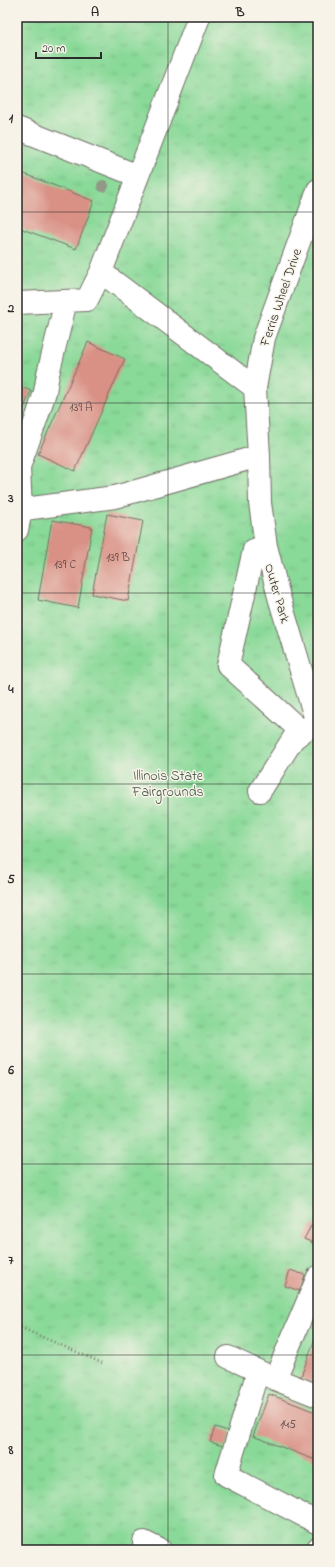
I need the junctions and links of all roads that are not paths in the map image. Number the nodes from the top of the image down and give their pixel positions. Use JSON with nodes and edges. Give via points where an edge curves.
{"nodes":[{"id":1,"x":199,"y":17,"type":"edge"},
{"id":2,"x":17,"y":128,"type":"edge"},
{"id":3,"x":138,"y":176,"type":"junction"},
{"id":4,"x":318,"y":190,"type":"edge"},
{"id":5,"x":101,"y":272,"type":"junction"},
{"id":6,"x":66,"y":301,"type":"junction"},
{"id":7,"x":17,"y":303,"type":"edge"},
{"id":8,"x":255,"y":388,"type":"junction"},
{"id":9,"x":259,"y":456,"type":"junction"},
{"id":10,"x":18,"y":517,"type":"edge"},
{"id":11,"x":266,"y":546,"type":"junction"},
{"id":12,"x":312,"y":727,"type":"edge"},
{"id":13,"x":260,"y":791,"type":"dead end"},
{"id":14,"x":318,"y":1277,"type":"edge"},
{"id":15,"x":228,"y":1357,"type":"dead end"},
{"id":16,"x":266,"y":1375,"type":"junction"},
{"id":17,"x":318,"y":1396,"type":"edge"},
{"id":18,"x":318,"y":1523,"type":"edge"}],
"edges":[{"from":1,"to":3,"type":"street"},
{"from":2,"to":3,"type":"street"},
{"from":3,"to":5,"type":"street"},
{"from":4,"to":8,"type":"street","name":"Ferris Wheel Drive","via":[[264,338]]},
{"from":5,"to":6,"type":"street","via":[[87,300]]},
{"from":5,"to":8,"type":"street"},
{"from":6,"to":7,"type":"street"},
{"from":6,"to":10,"type":"street","via":[[38,417],[19,467]]},
{"from":8,"to":9,"type":"street","name":"Ferris Wheel Drive"},
{"from":9,"to":10,"type":"street","via":[[115,497]]},
{"from":9,"to":11,"type":"street","name":"Outer Park","via":[[260,503]]},
{"from":11,"to":12,"type":"street","name":"Outer Park"},
{"from":11,"to":12,"type":"street","via":[[254,550],[228,665]]},
{"from":12,"to":13,"type":"street","via":[[293,739]]},
{"from":14,"to":16,"type":"street"},
{"from":15,"to":16,"type":"street"},
{"from":16,"to":17,"type":"street"},
{"from":16,"to":18,"type":"street","via":[[226,1475]]}]}
